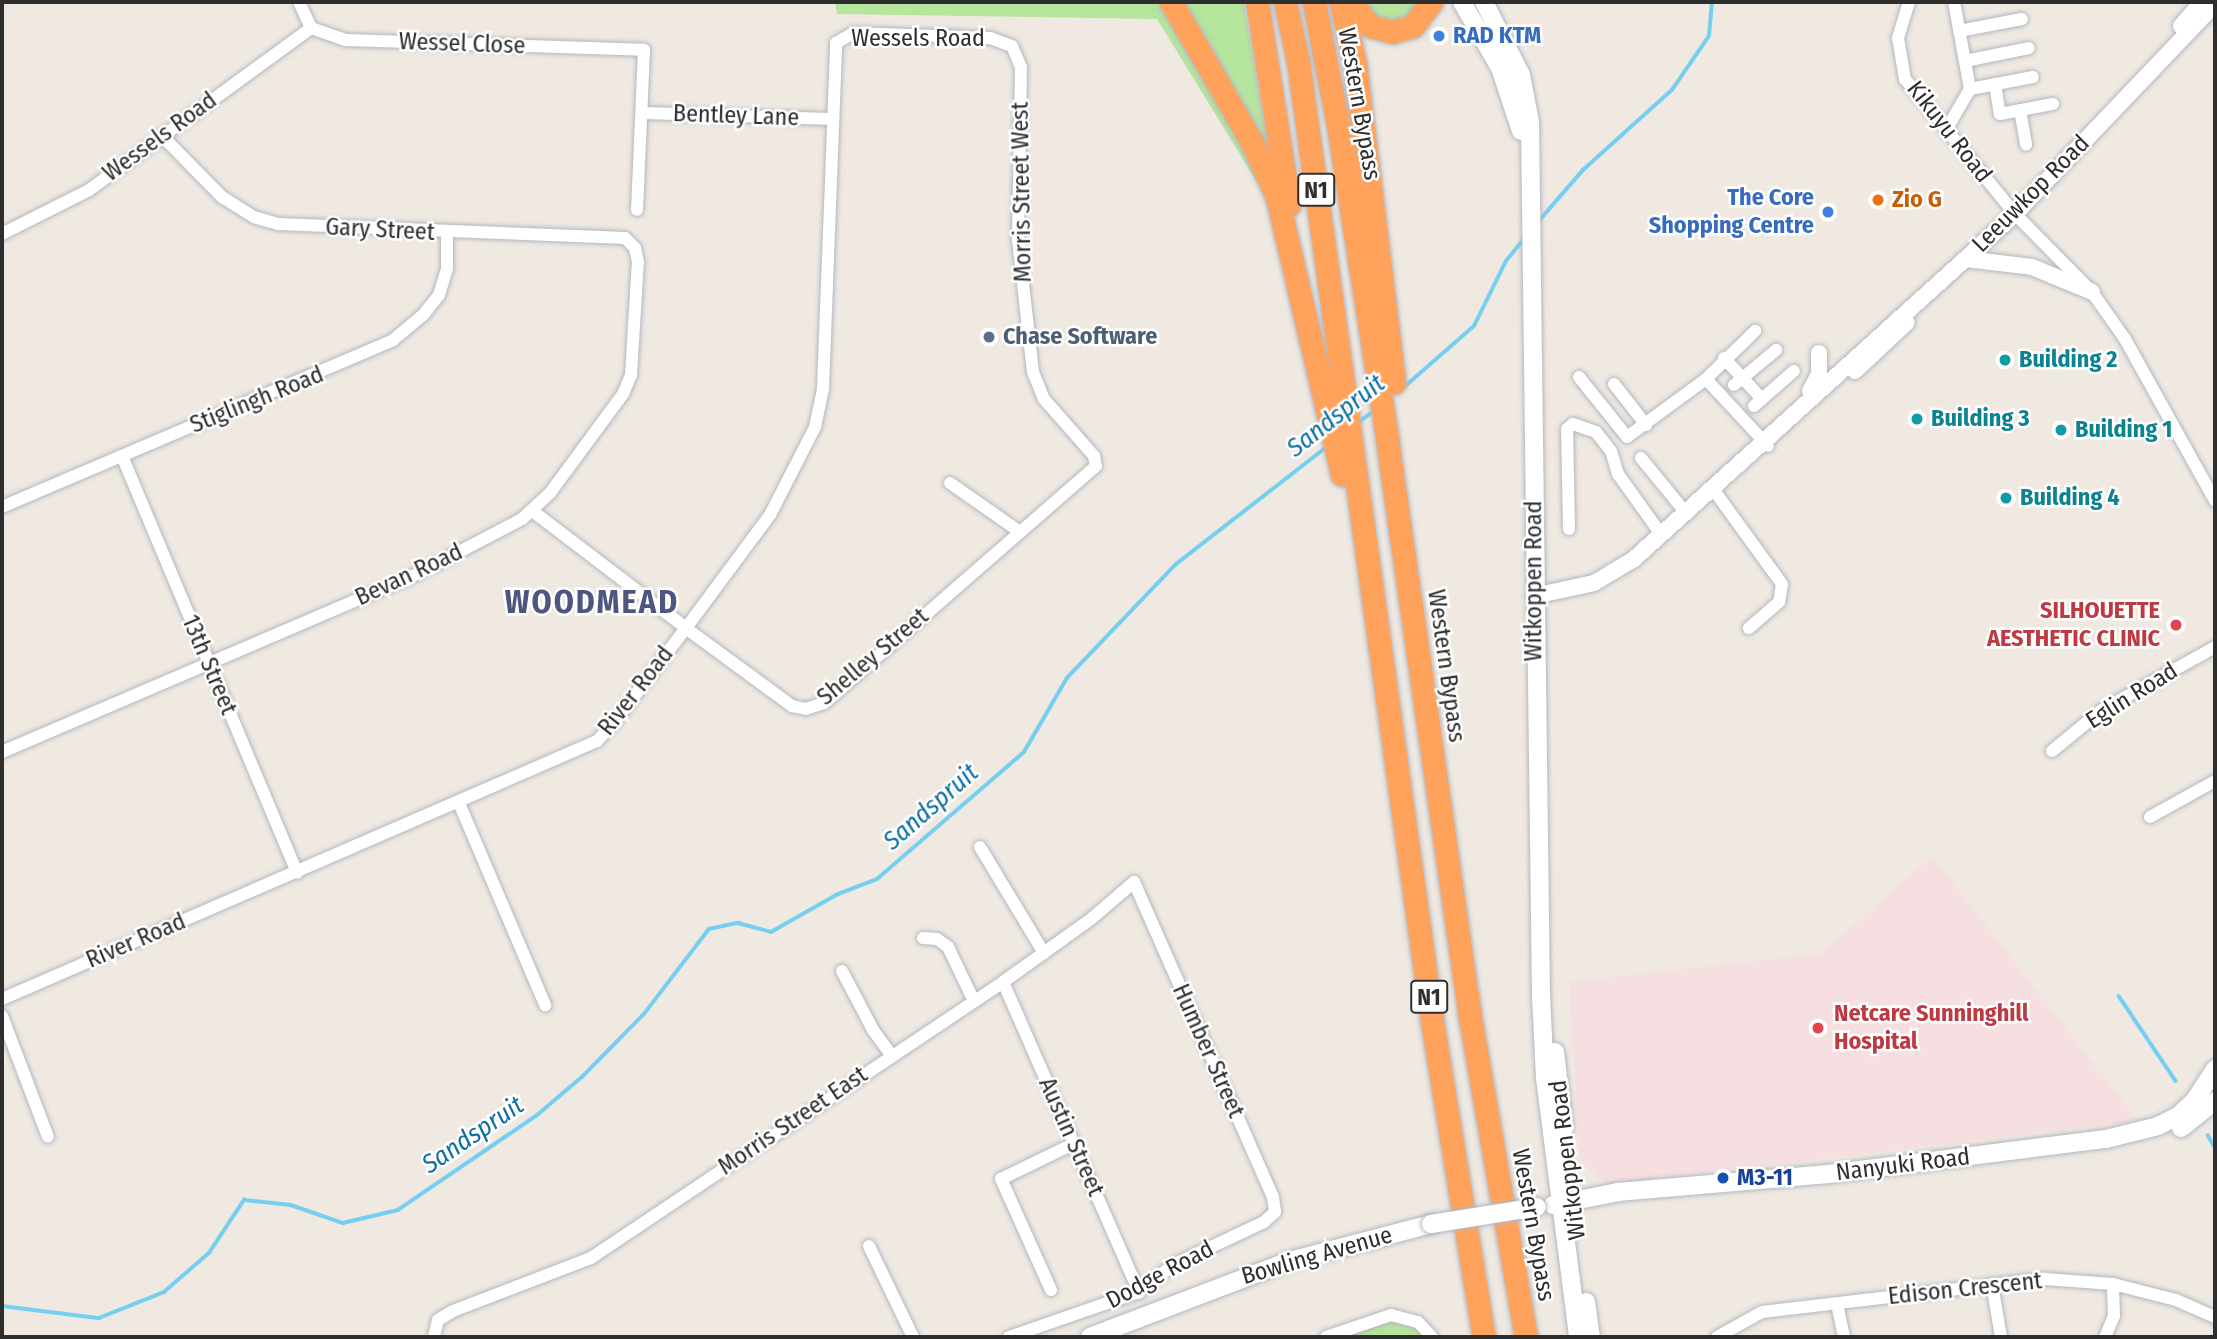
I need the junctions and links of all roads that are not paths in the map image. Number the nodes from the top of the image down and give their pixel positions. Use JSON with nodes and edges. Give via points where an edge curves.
{"nodes":[{"id":1,"x":299,"y":2,"type":"edge"},
{"id":2,"x":1171,"y":2,"type":"edge"},
{"id":3,"x":1257,"y":2,"type":"edge"},
{"id":4,"x":1285,"y":2,"type":"edge"},
{"id":5,"x":1314,"y":2,"type":"edge"},
{"id":6,"x":1341,"y":2,"type":"edge"},
{"id":7,"x":1350,"y":2,"type":"edge"},
{"id":8,"x":1431,"y":2,"type":"edge"},
{"id":9,"x":1462,"y":2,"type":"edge"},
{"id":10,"x":1484,"y":2,"type":"edge"},
{"id":11,"x":1909,"y":2,"type":"edge"},
{"id":12,"x":1954,"y":2,"type":"edge"},
{"id":13,"x":2202,"y":2,"type":"edge"},
{"id":14,"x":2215,"y":4,"type":"edge"},
{"id":15,"x":2022,"y":19,"type":"dead end"},
{"id":16,"x":311,"y":28,"type":"junction"},
{"id":17,"x":1959,"y":31,"type":"junction"},
{"id":18,"x":2029,"y":48,"type":"dead end"},
{"id":19,"x":1965,"y":61,"type":"junction"},
{"id":20,"x":1021,"y":67,"type":"joint"},
{"id":21,"x":2033,"y":77,"type":"dead end"},
{"id":22,"x":1995,"y":84,"type":"junction"},
{"id":23,"x":1970,"y":89,"type":"junction"},
{"id":24,"x":2130,"y":90,"type":"junction"},
{"id":25,"x":2053,"y":104,"type":"dead end"},
{"id":26,"x":2020,"y":110,"type":"junction"},
{"id":27,"x":642,"y":113,"type":"junction"},
{"id":28,"x":831,"y":120,"type":"junction"},
{"id":29,"x":1946,"y":130,"type":"junction"},
{"id":30,"x":160,"y":135,"type":"junction"},
{"id":31,"x":2026,"y":144,"type":"dead end"},
{"id":32,"x":1530,"y":181,"type":"junction"},
{"id":33,"x":637,"y":210,"type":"dead end"},
{"id":34,"x":2015,"y":214,"type":"junction"},
{"id":35,"x":447,"y":233,"type":"junction"},
{"id":36,"x":2,"y":234,"type":"edge"},
{"id":37,"x":632,"y":242,"type":"joint"},
{"id":38,"x":1966,"y":259,"type":"junction"},
{"id":39,"x":2092,"y":292,"type":"junction"},
{"id":40,"x":1928,"y":294,"type":"junction"},
{"id":41,"x":1302,"y":298,"type":"junction"},
{"id":42,"x":1755,"y":331,"type":"dead end"},
{"id":43,"x":1776,"y":350,"type":"dead end"},
{"id":44,"x":1382,"y":353,"type":"junction"},
{"id":45,"x":1819,"y":354,"type":"dead end"},
{"id":46,"x":1724,"y":358,"type":"junction"},
{"id":47,"x":1794,"y":371,"type":"dead end"},
{"id":48,"x":1579,"y":377,"type":"dead end"},
{"id":49,"x":1706,"y":379,"type":"junction"},
{"id":50,"x":1738,"y":381,"type":"junction"},
{"id":51,"x":1331,"y":382,"type":"junction"},
{"id":52,"x":1614,"y":384,"type":"dead end"},
{"id":53,"x":1783,"y":421,"type":"junction"},
{"id":54,"x":1646,"y":425,"type":"junction"},
{"id":55,"x":1762,"y":446,"type":"junction"},
{"id":56,"x":122,"y":456,"type":"junction"},
{"id":57,"x":1640,"y":458,"type":"dead end"},
{"id":58,"x":1097,"y":462,"type":"joint"},
{"id":59,"x":950,"y":483,"type":"dead end"},
{"id":60,"x":1713,"y":489,"type":"junction"},
{"id":61,"x":2215,"y":501,"type":"edge"},
{"id":62,"x":2,"y":507,"type":"edge"},
{"id":63,"x":534,"y":512,"type":"junction"},
{"id":64,"x":1686,"y":513,"type":"junction"},
{"id":65,"x":1569,"y":528,"type":"dead end"},
{"id":66,"x":1020,"y":532,"type":"junction"},
{"id":67,"x":1661,"y":534,"type":"junction"},
{"id":68,"x":1534,"y":596,"type":"junction"},
{"id":69,"x":686,"y":628,"type":"junction"},
{"id":70,"x":1749,"y":628,"type":"dead end"},
{"id":71,"x":2215,"y":647,"type":"edge"},
{"id":72,"x":209,"y":664,"type":"junction"},
{"id":73,"x":2052,"y":751,"type":"dead end"},
{"id":74,"x":2,"y":752,"type":"edge"},
{"id":75,"x":2215,"y":781,"type":"edge"},
{"id":76,"x":458,"y":803,"type":"junction"},
{"id":77,"x":2150,"y":817,"type":"dead end"},
{"id":78,"x":980,"y":847,"type":"dead end"},
{"id":79,"x":297,"y":873,"type":"junction"},
{"id":80,"x":1134,"y":882,"type":"joint"},
{"id":81,"x":929,"y":933,"type":"dead end"},
{"id":82,"x":1044,"y":953,"type":"junction"},
{"id":83,"x":842,"y":971,"type":"dead end"},
{"id":84,"x":1003,"y":982,"type":"junction"},
{"id":85,"x":2,"y":999,"type":"edge"},
{"id":86,"x":974,"y":1001,"type":"junction"},
{"id":87,"x":545,"y":1005,"type":"dead end"},
{"id":88,"x":2,"y":1016,"type":"edge"},
{"id":89,"x":892,"y":1056,"type":"junction"},
{"id":90,"x":2215,"y":1069,"type":"edge"},
{"id":91,"x":2212,"y":1096,"type":"edge"},
{"id":92,"x":48,"y":1137,"type":"dead end"},
{"id":93,"x":1075,"y":1143,"type":"junction"},
{"id":94,"x":1560,"y":1204,"type":"junction"},
{"id":95,"x":1269,"y":1219,"type":"joint"},
{"id":96,"x":869,"y":1246,"type":"dead end"},
{"id":97,"x":1992,"y":1284,"type":"junction"},
{"id":98,"x":2113,"y":1284,"type":"junction"},
{"id":99,"x":1051,"y":1290,"type":"dead end"},
{"id":100,"x":1139,"y":1292,"type":"junction"},
{"id":101,"x":1837,"y":1304,"type":"junction"},
{"id":102,"x":2215,"y":1317,"type":"edge"},
{"id":103,"x":434,"y":1331,"type":"edge"},
{"id":104,"x":1037,"y":1333,"type":"edge"},
{"id":105,"x":913,"y":1337,"type":"edge"},
{"id":106,"x":1009,"y":1337,"type":"edge"},
{"id":107,"x":1090,"y":1337,"type":"edge"},
{"id":108,"x":1326,"y":1337,"type":"edge"},
{"id":109,"x":1432,"y":1337,"type":"edge"},
{"id":110,"x":1484,"y":1337,"type":"edge"},
{"id":111,"x":1526,"y":1337,"type":"edge"},
{"id":112,"x":1578,"y":1337,"type":"edge"},
{"id":113,"x":1591,"y":1337,"type":"edge"},
{"id":114,"x":1717,"y":1337,"type":"edge"},
{"id":115,"x":1844,"y":1337,"type":"edge"},
{"id":116,"x":2001,"y":1337,"type":"edge"},
{"id":117,"x":2105,"y":1337,"type":"edge"}],
"edges":[{"from":1,"to":16,"type":"street"},
{"from":2,"to":41,"type":"highway","via":[[1268,174],[1284,218]]},
{"from":3,"to":41,"type":"highway"},
{"from":4,"to":51,"type":"highway","number":"N1","via":[[1298,61]]},
{"from":5,"to":44,"type":"highway","name":"Western Bypass","number":"N1"},
{"from":6,"to":44,"type":"highway","via":[[1354,64]]},
{"from":7,"to":8,"type":"highway","via":[[1370,26],[1392,32],[1413,26]]},
{"from":9,"to":32,"type":"main road","name":"Witkoppen Road","via":[[1509,89]]},
{"from":10,"to":32,"type":"main road","name":"Witkoppen Road","via":[[1523,84],[1530,122]]},
{"from":11,"to":29,"type":"street","name":"Kikuyu Road","via":[[1898,38],[1899,63],[1914,91]]},
{"from":12,"to":17,"type":"street"},
{"from":13,"to":24,"type":"street","name":"Leeuwkop Road"},
{"from":14,"to":24,"type":"street","name":"Leeuwkop Road"},
{"from":15,"to":17,"type":"street"},
{"from":16,"to":27,"type":"street","name":"Wessel Close","via":[[345,40],[644,50]]},
{"from":16,"to":30,"type":"street","name":"Wessels Road"},
{"from":17,"to":19,"type":"street"},
{"from":18,"to":19,"type":"street"},
{"from":19,"to":23,"type":"street"},
{"from":20,"to":28,"type":"street","name":"Wessels Road","via":[[1016,50],[1000,40],[845,35],[832,54]]},
{"from":20,"to":58,"type":"street","name":"Morris Street West","via":[[1018,240],[1033,372],[1044,399]]},
{"from":21,"to":22,"type":"street"},
{"from":22,"to":23,"type":"street"},
{"from":22,"to":26,"type":"street","via":[[2000,114]]},
{"from":23,"to":29,"type":"street"},
{"from":24,"to":34,"type":"street","name":"Leeuwkop Road"},
{"from":25,"to":26,"type":"street"},
{"from":26,"to":31,"type":"street"},
{"from":27,"to":28,"type":"street","name":"Bentley Lane"},
{"from":27,"to":33,"type":"street"},
{"from":28,"to":69,"type":"street","name":"River Road","via":[[819,413],[782,497]]},
{"from":29,"to":34,"type":"street","name":"Kikuyu Road"},
{"from":30,"to":35,"type":"street","name":"Gary Street","via":[[223,198],[266,222]]},
{"from":30,"to":36,"type":"street","name":"Wessels Road","via":[[89,190]]},
{"from":32,"to":68,"type":"main road","name":"Witkoppen Road"},
{"from":34,"to":38,"type":"street","name":"Leeuwkop Road"},
{"from":34,"to":39,"type":"street","name":"Kikuyu Road"},
{"from":35,"to":37,"type":"street","name":"Gary Street","via":[[619,237]]},
{"from":35,"to":56,"type":"street","name":"Stiglingh Road","via":[[447,269],[439,295],[393,340]]},
{"from":37,"to":63,"type":"street","name":"Bevan Road","via":[[638,261],[634,364],[628,386]]},
{"from":38,"to":39,"type":"street","via":[[2032,267]]},
{"from":38,"to":40,"type":"street","name":"Leeuwkop Road"},
{"from":39,"to":61,"type":"street","name":"Kikuyu Road","via":[[2132,351]]},
{"from":40,"to":53,"type":"street","name":"Leeuwkop Road"},
{"from":40,"to":55,"type":"street","name":"Leeuwkop Road","via":[[1891,340]]},
{"from":41,"to":51,"type":"highway"},
{"from":42,"to":46,"type":"street"},
{"from":43,"to":50,"type":"street"},
{"from":44,"to":111,"type":"highway","name":"Western Bypass","number":"N1","via":[[1418,583],[1419,657],[1470,1017]]},
{"from":45,"to":53,"type":"street","via":[[1817,380]]},
{"from":46,"to":49,"type":"street"},
{"from":46,"to":50,"type":"street"},
{"from":47,"to":50,"type":"street","via":[[1758,402]]},
{"from":48,"to":54,"type":"street","via":[[1624,437]]},
{"from":49,"to":54,"type":"street"},
{"from":49,"to":55,"type":"street"},
{"from":51,"to":110,"type":"highway","number":"N1","via":[[1381,655],[1432,1021]]},
{"from":52,"to":54,"type":"street"},
{"from":53,"to":55,"type":"street","name":"Leeuwkop Road"},
{"from":55,"to":60,"type":"street","name":"Leeuwkop Road"},
{"from":56,"to":62,"type":"street","name":"Stiglingh Road"},
{"from":56,"to":72,"type":"street","name":"13th Street"},
{"from":57,"to":64,"type":"street"},
{"from":58,"to":66,"type":"street","name":"Shelley Street"},
{"from":59,"to":66,"type":"street"},
{"from":60,"to":64,"type":"street","name":"Leeuwkop Road"},
{"from":60,"to":70,"type":"street","via":[[1782,584],[1776,607]]},
{"from":63,"to":69,"type":"street","name":"Shelley Street"},
{"from":63,"to":72,"type":"street","name":"Bevan Road","via":[[419,573]]},
{"from":64,"to":67,"type":"street","name":"Leeuwkop Road"},
{"from":65,"to":67,"type":"street","via":[[1567,429],[1573,424],[1596,432],[1611,451],[1618,474]]},
{"from":66,"to":69,"type":"street","name":"Shelley Street","via":[[814,708],[792,706]]},
{"from":67,"to":68,"type":"street","name":"Leeuwkop Road","via":[[1619,570],[1594,583]]},
{"from":68,"to":94,"type":"main road","name":"Witkoppen Road","via":[[1545,1078]]},
{"from":69,"to":76,"type":"street","name":"River Road","via":[[597,741]]},
{"from":71,"to":73,"type":"street","name":"Eglin Road","via":[[2102,710]]},
{"from":72,"to":74,"type":"street","name":"Bevan Road"},
{"from":72,"to":79,"type":"street","name":"13th Street"},
{"from":75,"to":77,"type":"street"},
{"from":76,"to":79,"type":"street","name":"River Road"},
{"from":76,"to":87,"type":"street"},
{"from":78,"to":82,"type":"street"},
{"from":79,"to":85,"type":"street","name":"River Road"},
{"from":80,"to":82,"type":"street","name":"Morris Street East"},
{"from":80,"to":95,"type":"street","name":"Humber Street","via":[[1273,1197],[1275,1212]]},
{"from":81,"to":86,"type":"street","via":[[948,947]]},
{"from":82,"to":84,"type":"street","name":"Morris Street East"},
{"from":83,"to":89,"type":"street","via":[[873,1031]]},
{"from":84,"to":86,"type":"street","name":"Morris Street East"},
{"from":84,"to":93,"type":"street","name":"Austin Street"},
{"from":86,"to":89,"type":"street","name":"Morris Street East"},
{"from":88,"to":92,"type":"street"},
{"from":89,"to":103,"type":"street","name":"Morris Street East","via":[[585,1262],[453,1311]]},
{"from":90,"to":91,"type":"main road","name":"Nanyuki Road"},
{"from":91,"to":94,"type":"main road","name":"Nanyuki Road","via":[[2167,1122],[2086,1143],[1828,1174],[1708,1182]]},
{"from":93,"to":99,"type":"street","via":[[1001,1179]]},
{"from":93,"to":100,"type":"street","name":"Austin Street"},
{"from":94,"to":107,"type":"main road","name":"Bowling Avenue","bridge":true,"via":[[1431,1224],[1286,1262]]},
{"from":94,"to":112,"type":"main road","name":"Witkoppen Road"},
{"from":94,"to":113,"type":"main road","name":"Witkoppen Road"},
{"from":95,"to":100,"type":"street","name":"Dodge Road","via":[[1186,1258]]},
{"from":96,"to":105,"type":"street"},
{"from":97,"to":98,"type":"street","name":"Edison Crescent","via":[[2045,1279]]},
{"from":97,"to":101,"type":"street","name":"Edison Crescent"},
{"from":97,"to":116,"type":"street"},
{"from":98,"to":102,"type":"street","name":"Edison Crescent","via":[[2176,1300]]},
{"from":98,"to":117,"type":"street","via":[[2114,1316]]},
{"from":100,"to":104,"type":"street","name":"Dodge Road"},
{"from":101,"to":114,"type":"street","name":"Edison Crescent","via":[[1762,1312]]},
{"from":101,"to":115,"type":"street"},
{"from":104,"to":106,"type":"street","name":"Dodge Road"},
{"from":108,"to":109,"type":"street","via":[[1391,1315],[1418,1322]]}]}
